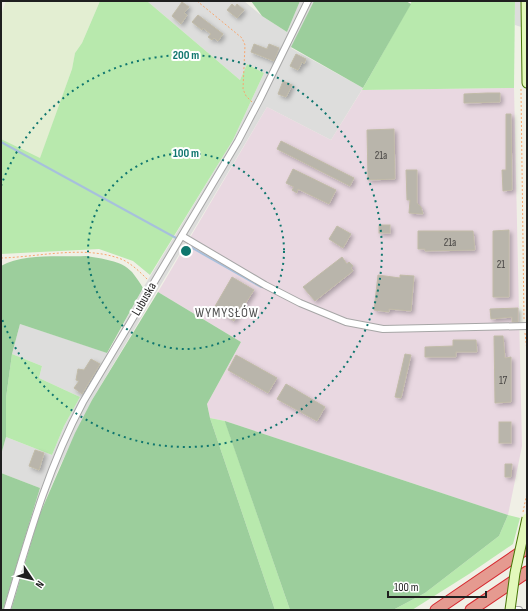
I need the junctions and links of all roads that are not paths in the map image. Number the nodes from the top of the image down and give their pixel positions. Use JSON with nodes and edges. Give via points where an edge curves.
{"nodes":[{"id":1,"x":308,"y":1,"type":"edge"},
{"id":2,"x":526,"y":1,"type":"edge"},
{"id":3,"x":524,"y":83,"type":"edge"},
{"id":4,"x":182,"y":236,"type":"junction"},
{"id":5,"x":526,"y":326,"type":"edge"},
{"id":6,"x":526,"y":517,"type":"edge"},
{"id":7,"x":527,"y":548,"type":"edge"},
{"id":8,"x":527,"y":572,"type":"edge"},
{"id":9,"x":7,"y":610,"type":"edge"},
{"id":10,"x":436,"y":610,"type":"edge"},
{"id":11,"x":471,"y":610,"type":"edge"},
{"id":12,"x":510,"y":610,"type":"edge"}],
"edges":[{"from":1,"to":4,"type":"street","name":"Lubuska","via":[[238,141]]},
{"from":2,"to":3,"type":"main road"},
{"from":4,"to":5,"type":"street","via":[[293,300],[346,322],[384,329]]},
{"from":4,"to":9,"type":"street","name":"Lubuska","via":[[83,402],[65,437],[34,520]]},
{"from":6,"to":12,"type":"main road","bridge":true,"via":[[514,573]]},
{"from":7,"to":10,"type":"highway"},
{"from":8,"to":11,"type":"highway"}]}
